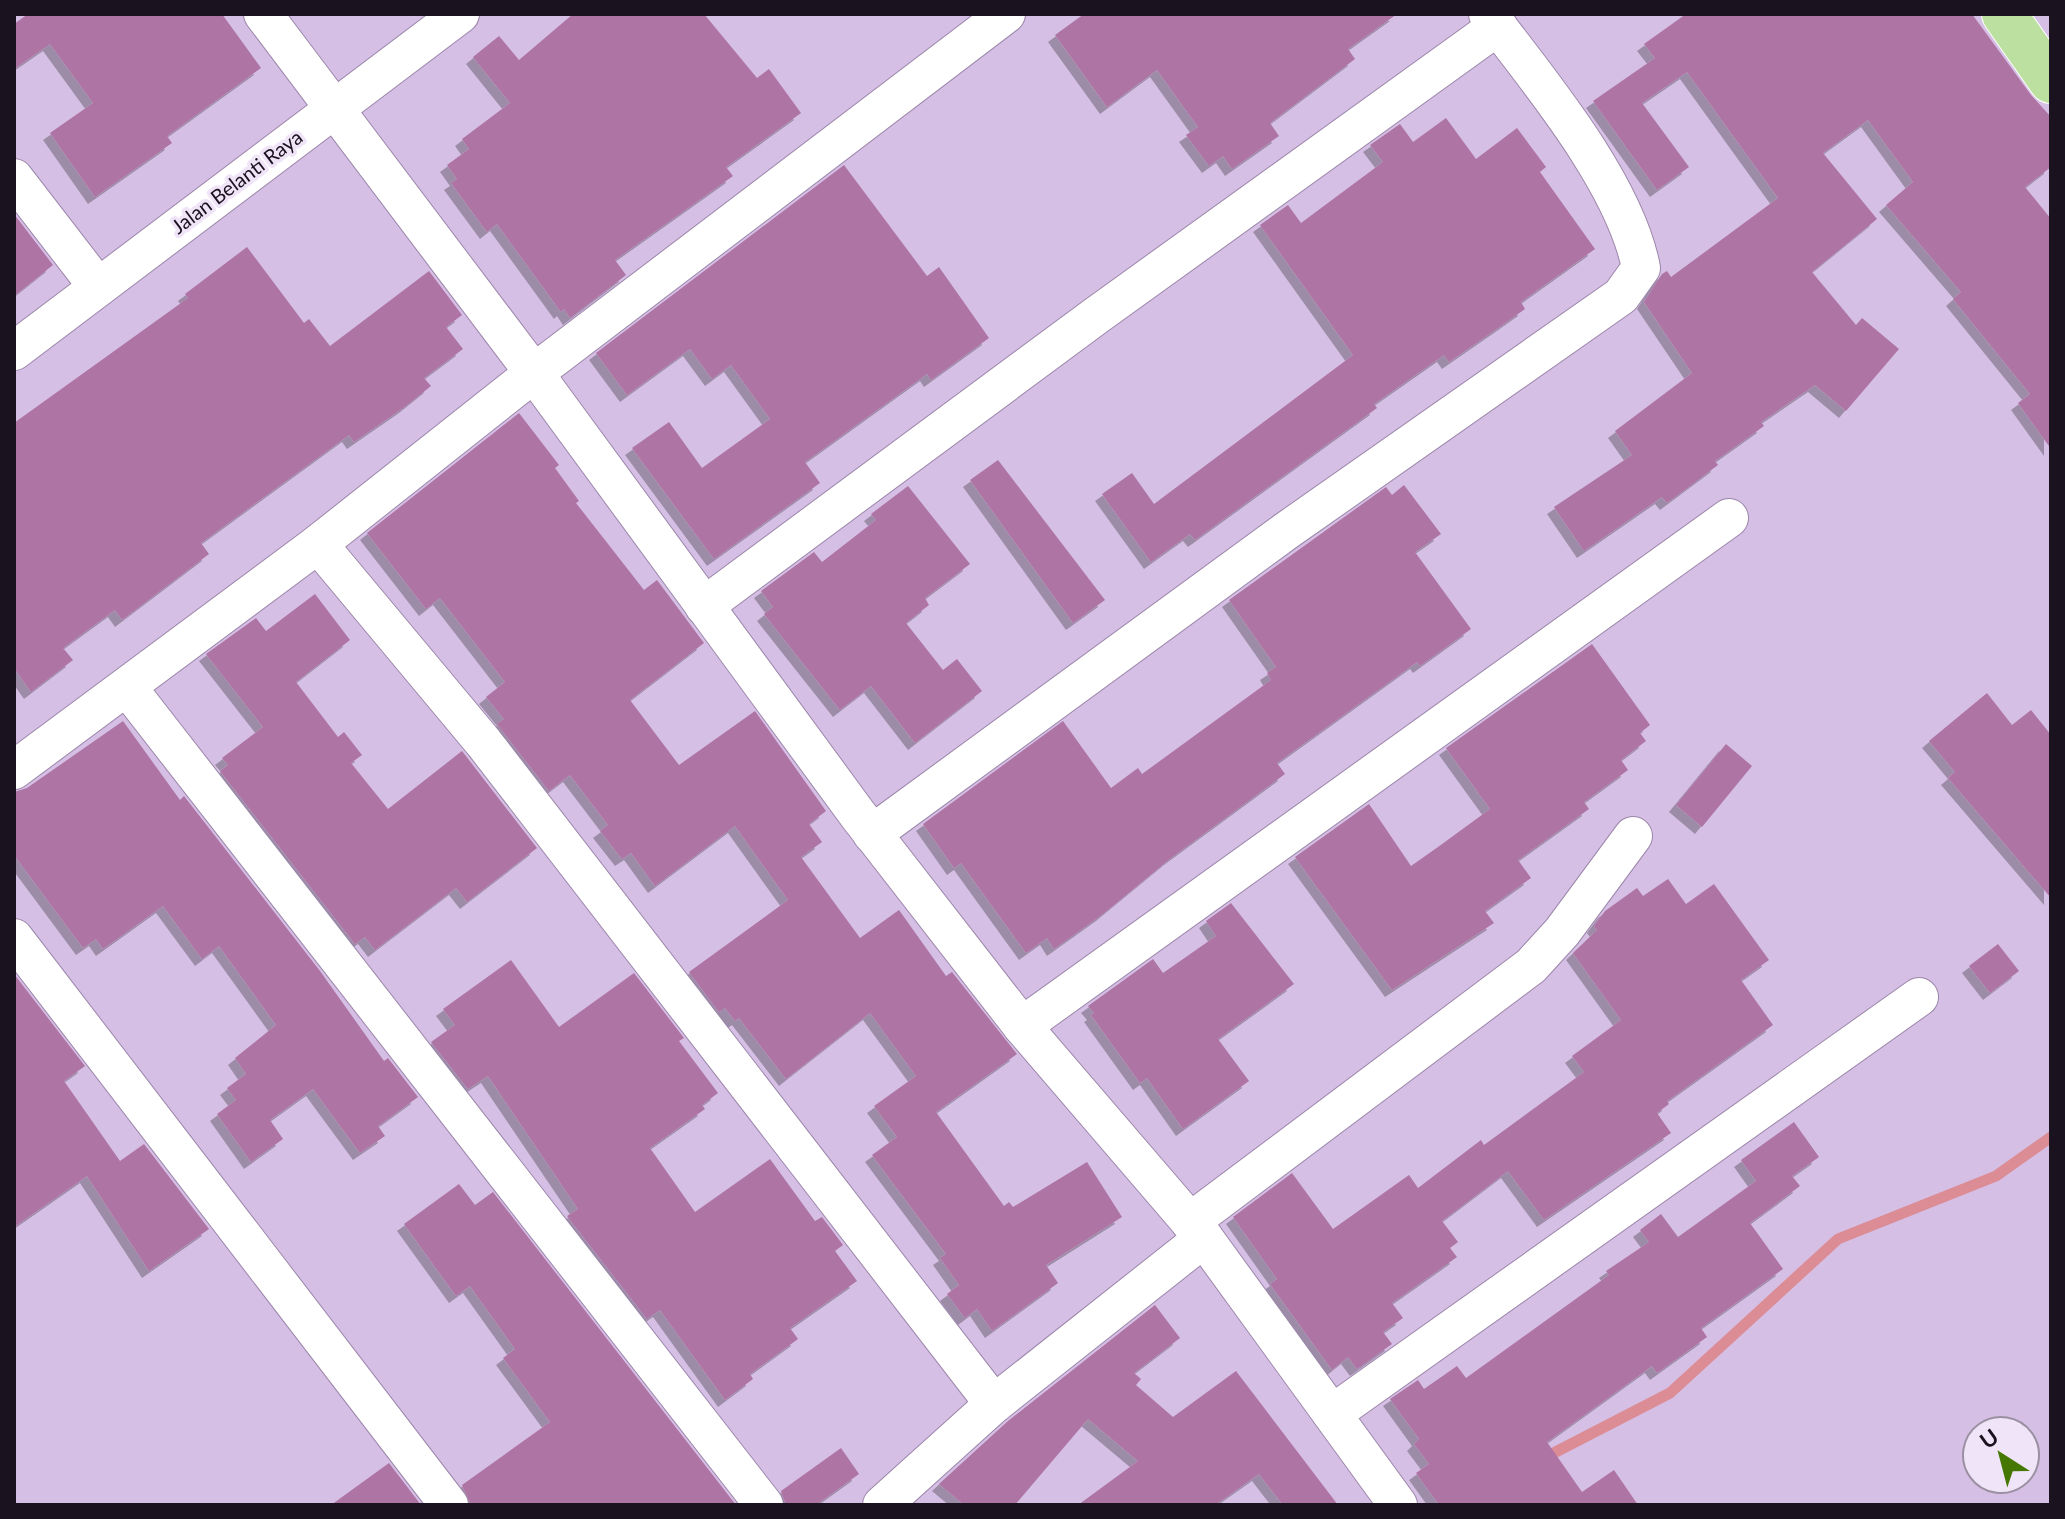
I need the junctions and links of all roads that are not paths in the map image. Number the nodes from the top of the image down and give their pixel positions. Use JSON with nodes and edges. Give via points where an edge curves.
{"nodes":[{"id":1,"x":263,"y":14,"type":"edge"},
{"id":2,"x":460,"y":14,"type":"edge"},
{"id":3,"x":1006,"y":14,"type":"edge"},
{"id":4,"x":2004,"y":14,"type":"edge"},
{"id":5,"x":1493,"y":20,"type":"edge"},
{"id":6,"x":2051,"y":81,"type":"edge"},
{"id":7,"x":335,"y":107,"type":"junction"},
{"id":8,"x":14,"y":178,"type":"edge"},
{"id":9,"x":98,"y":287,"type":"junction"},
{"id":10,"x":14,"y":351,"type":"edge"},
{"id":11,"x":534,"y":373,"type":"junction"},
{"id":12,"x":1729,"y":518,"type":"dead end"},
{"id":13,"x":318,"y":544,"type":"junction"},
{"id":14,"x":704,"y":606,"type":"junction"},
{"id":15,"x":127,"y":687,"type":"junction"},
{"id":16,"x":14,"y":770,"type":"edge"},
{"id":17,"x":872,"y":834,"type":"junction"},
{"id":18,"x":1633,"y":836,"type":"dead end"},
{"id":19,"x":14,"y":938,"type":"edge"},
{"id":20,"x":1919,"y":997,"type":"dead end"},
{"id":21,"x":1022,"y":1026,"type":"junction"},
{"id":22,"x":1197,"y":1230,"type":"junction"},
{"id":23,"x":994,"y":1404,"type":"junction"},
{"id":24,"x":1332,"y":1414,"type":"junction"},
{"id":25,"x":449,"y":1505,"type":"edge"},
{"id":26,"x":764,"y":1505,"type":"edge"},
{"id":27,"x":882,"y":1505,"type":"edge"},
{"id":28,"x":1398,"y":1505,"type":"edge"}],
"edges":[{"from":1,"to":7,"type":"street"},
{"from":2,"to":7,"type":"street","name":"Jalan Belanti Raya"},
{"from":3,"to":11,"type":"street"},
{"from":4,"to":6,"type":"main road"},
{"from":5,"to":14,"type":"street"},
{"from":5,"to":17,"type":"street","via":[[1591,157],[1623,215],[1641,268],[1633,284]]},
{"from":7,"to":9,"type":"street","name":"Jalan Belanti Raya"},
{"from":7,"to":11,"type":"street"},
{"from":8,"to":9,"type":"street"},
{"from":9,"to":10,"type":"street","name":"Jalan Belanti Raya"},
{"from":11,"to":13,"type":"street"},
{"from":11,"to":14,"type":"street"},
{"from":12,"to":21,"type":"street"},
{"from":13,"to":15,"type":"street"},
{"from":13,"to":23,"type":"street","via":[[484,743]]},
{"from":14,"to":17,"type":"street"},
{"from":15,"to":16,"type":"street"},
{"from":15,"to":26,"type":"street"},
{"from":17,"to":21,"type":"street"},
{"from":18,"to":22,"type":"street","via":[[1531,966]]},
{"from":19,"to":25,"type":"street"},
{"from":20,"to":24,"type":"street"},
{"from":21,"to":22,"type":"street"},
{"from":22,"to":23,"type":"street"},
{"from":22,"to":24,"type":"street"},
{"from":23,"to":27,"type":"street"},
{"from":24,"to":28,"type":"street"}]}
